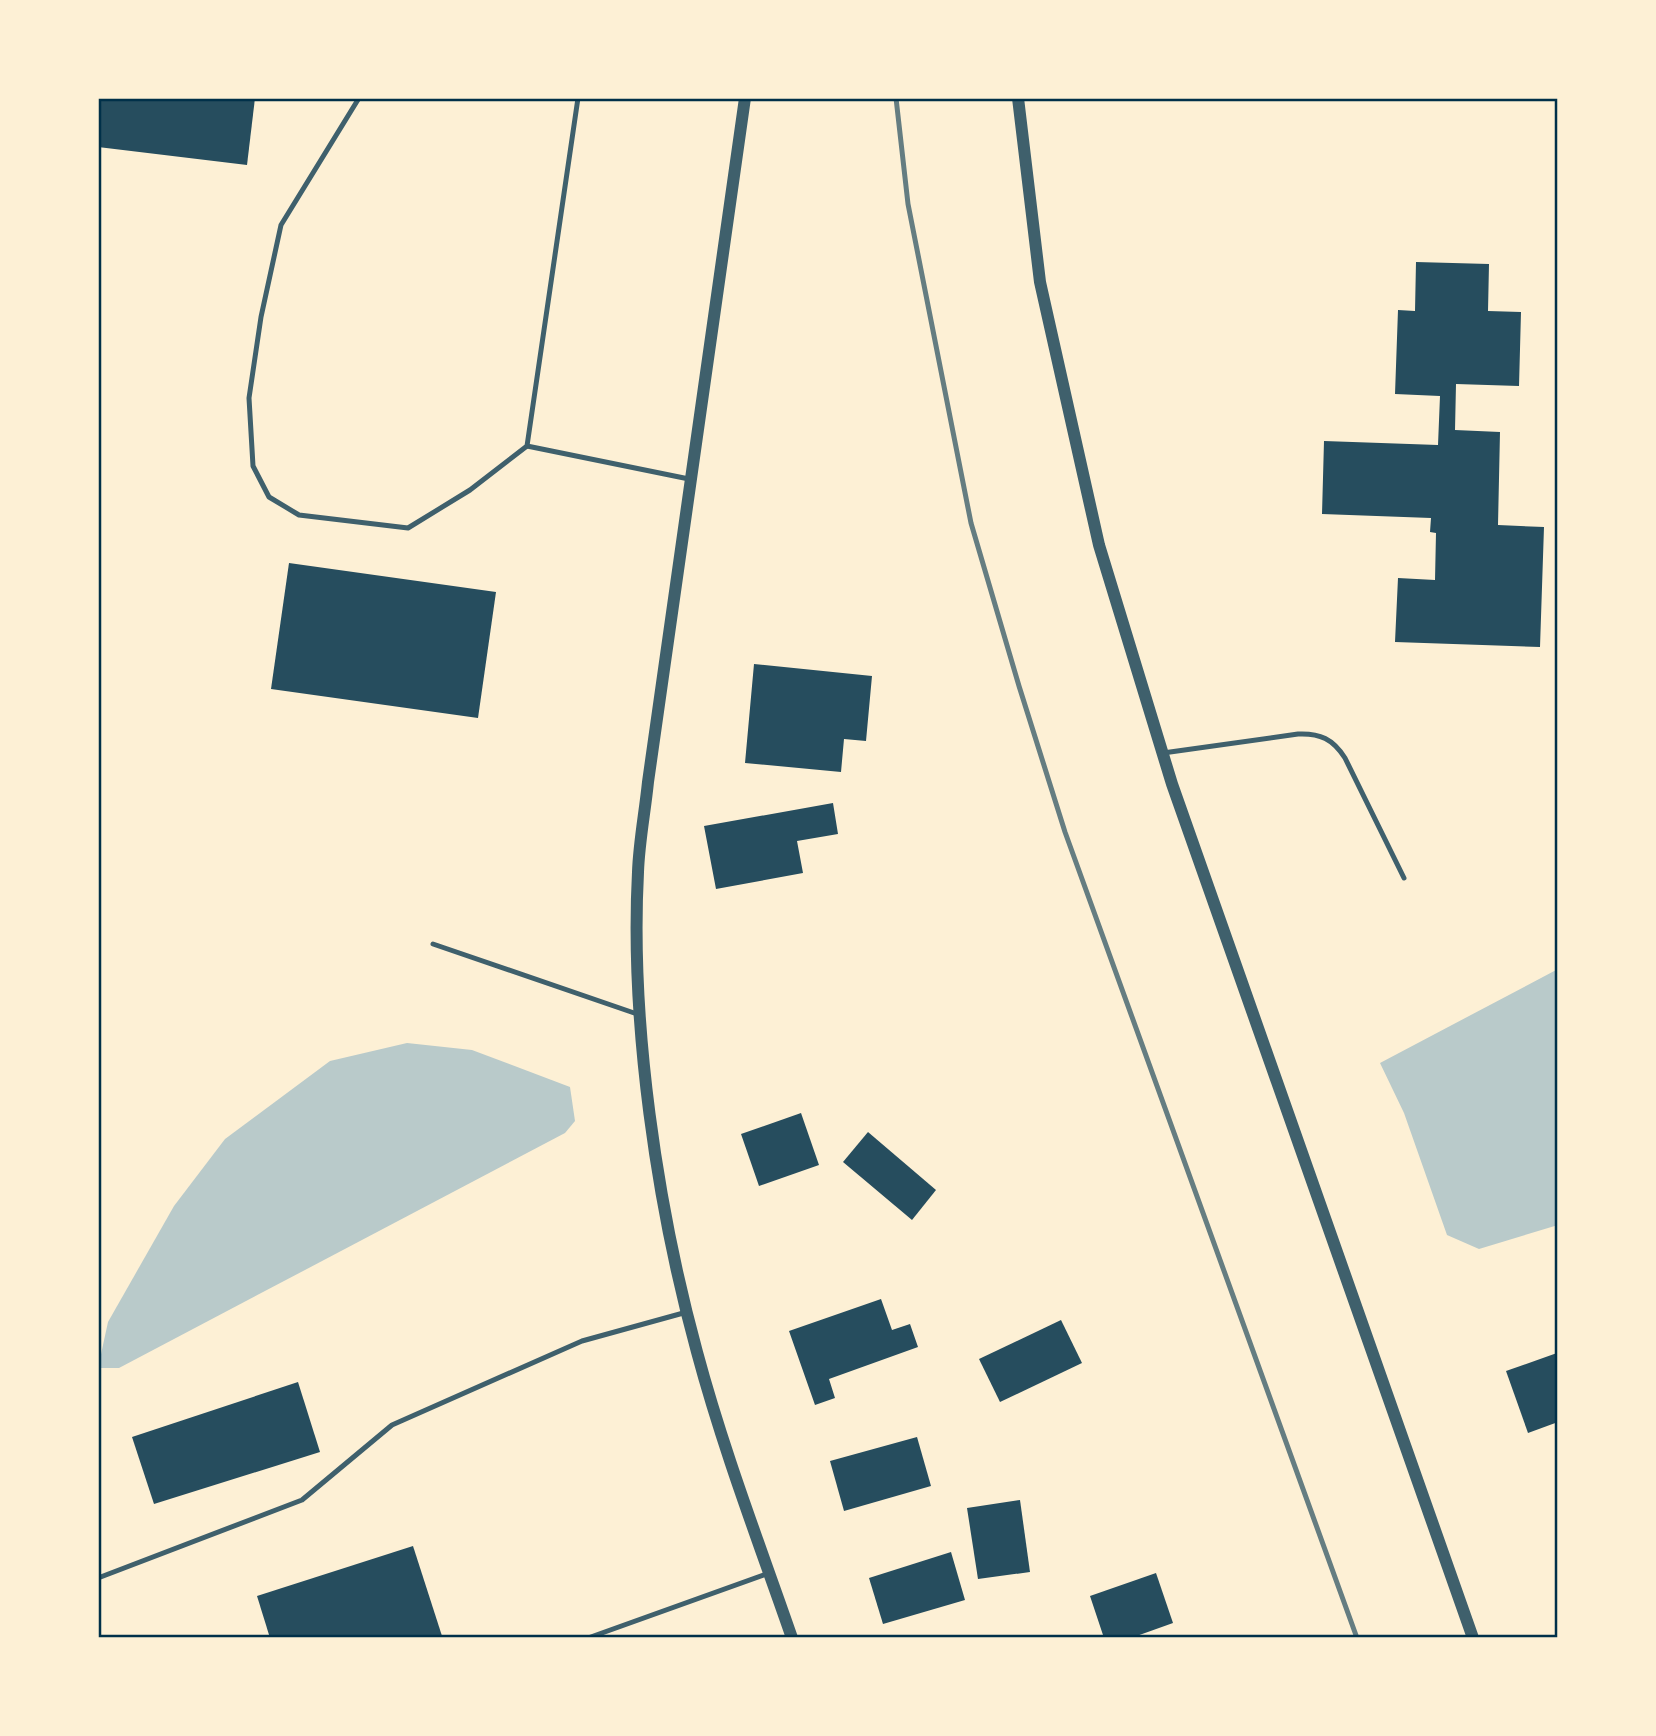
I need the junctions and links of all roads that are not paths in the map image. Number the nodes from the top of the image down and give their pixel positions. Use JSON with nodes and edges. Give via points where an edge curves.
{"nodes":[{"id":1,"x":359,"y":98,"type":"edge"},
{"id":2,"x":578,"y":98,"type":"edge"},
{"id":3,"x":745,"y":98,"type":"edge"},
{"id":4,"x":1018,"y":98,"type":"edge"},
{"id":5,"x":527,"y":446,"type":"junction"},
{"id":6,"x":692,"y":480,"type":"junction"},
{"id":7,"x":1163,"y":753,"type":"junction"},
{"id":8,"x":1405,"y":878,"type":"dead end"},
{"id":9,"x":433,"y":944,"type":"dead end"},
{"id":10,"x":639,"y":1014,"type":"junction"},
{"id":11,"x":687,"y":1312,"type":"junction"},
{"id":12,"x":769,"y":1573,"type":"junction"},
{"id":13,"x":98,"y":1578,"type":"edge"},
{"id":14,"x":588,"y":1638,"type":"edge"},
{"id":15,"x":792,"y":1638,"type":"edge"},
{"id":16,"x":1473,"y":1638,"type":"edge"}],
"edges":[{"from":1,"to":5,"type":"lane","via":[[281,225],[249,398],[253,466],[270,497],[299,515],[408,528],[470,490]]},
{"from":2,"to":5,"type":"lane"},
{"from":3,"to":6,"type":"street"},
{"from":4,"to":7,"type":"street","via":[[1040,282],[1072,428],[1099,545]]},
{"from":5,"to":6,"type":"lane"},
{"from":6,"to":10,"type":"street","via":[[638,871]]},
{"from":7,"to":8,"type":"lane","via":[[1298,734],[1327,738],[1345,758]]},
{"from":7,"to":16,"type":"street"},
{"from":9,"to":10,"type":"lane"},
{"from":10,"to":11,"type":"street","via":[[658,1167]]},
{"from":11,"to":12,"type":"street","via":[[714,1413]]},
{"from":11,"to":13,"type":"lane","via":[[582,1342],[392,1425],[302,1500]]},
{"from":12,"to":14,"type":"lane"},
{"from":12,"to":15,"type":"street"}]}
